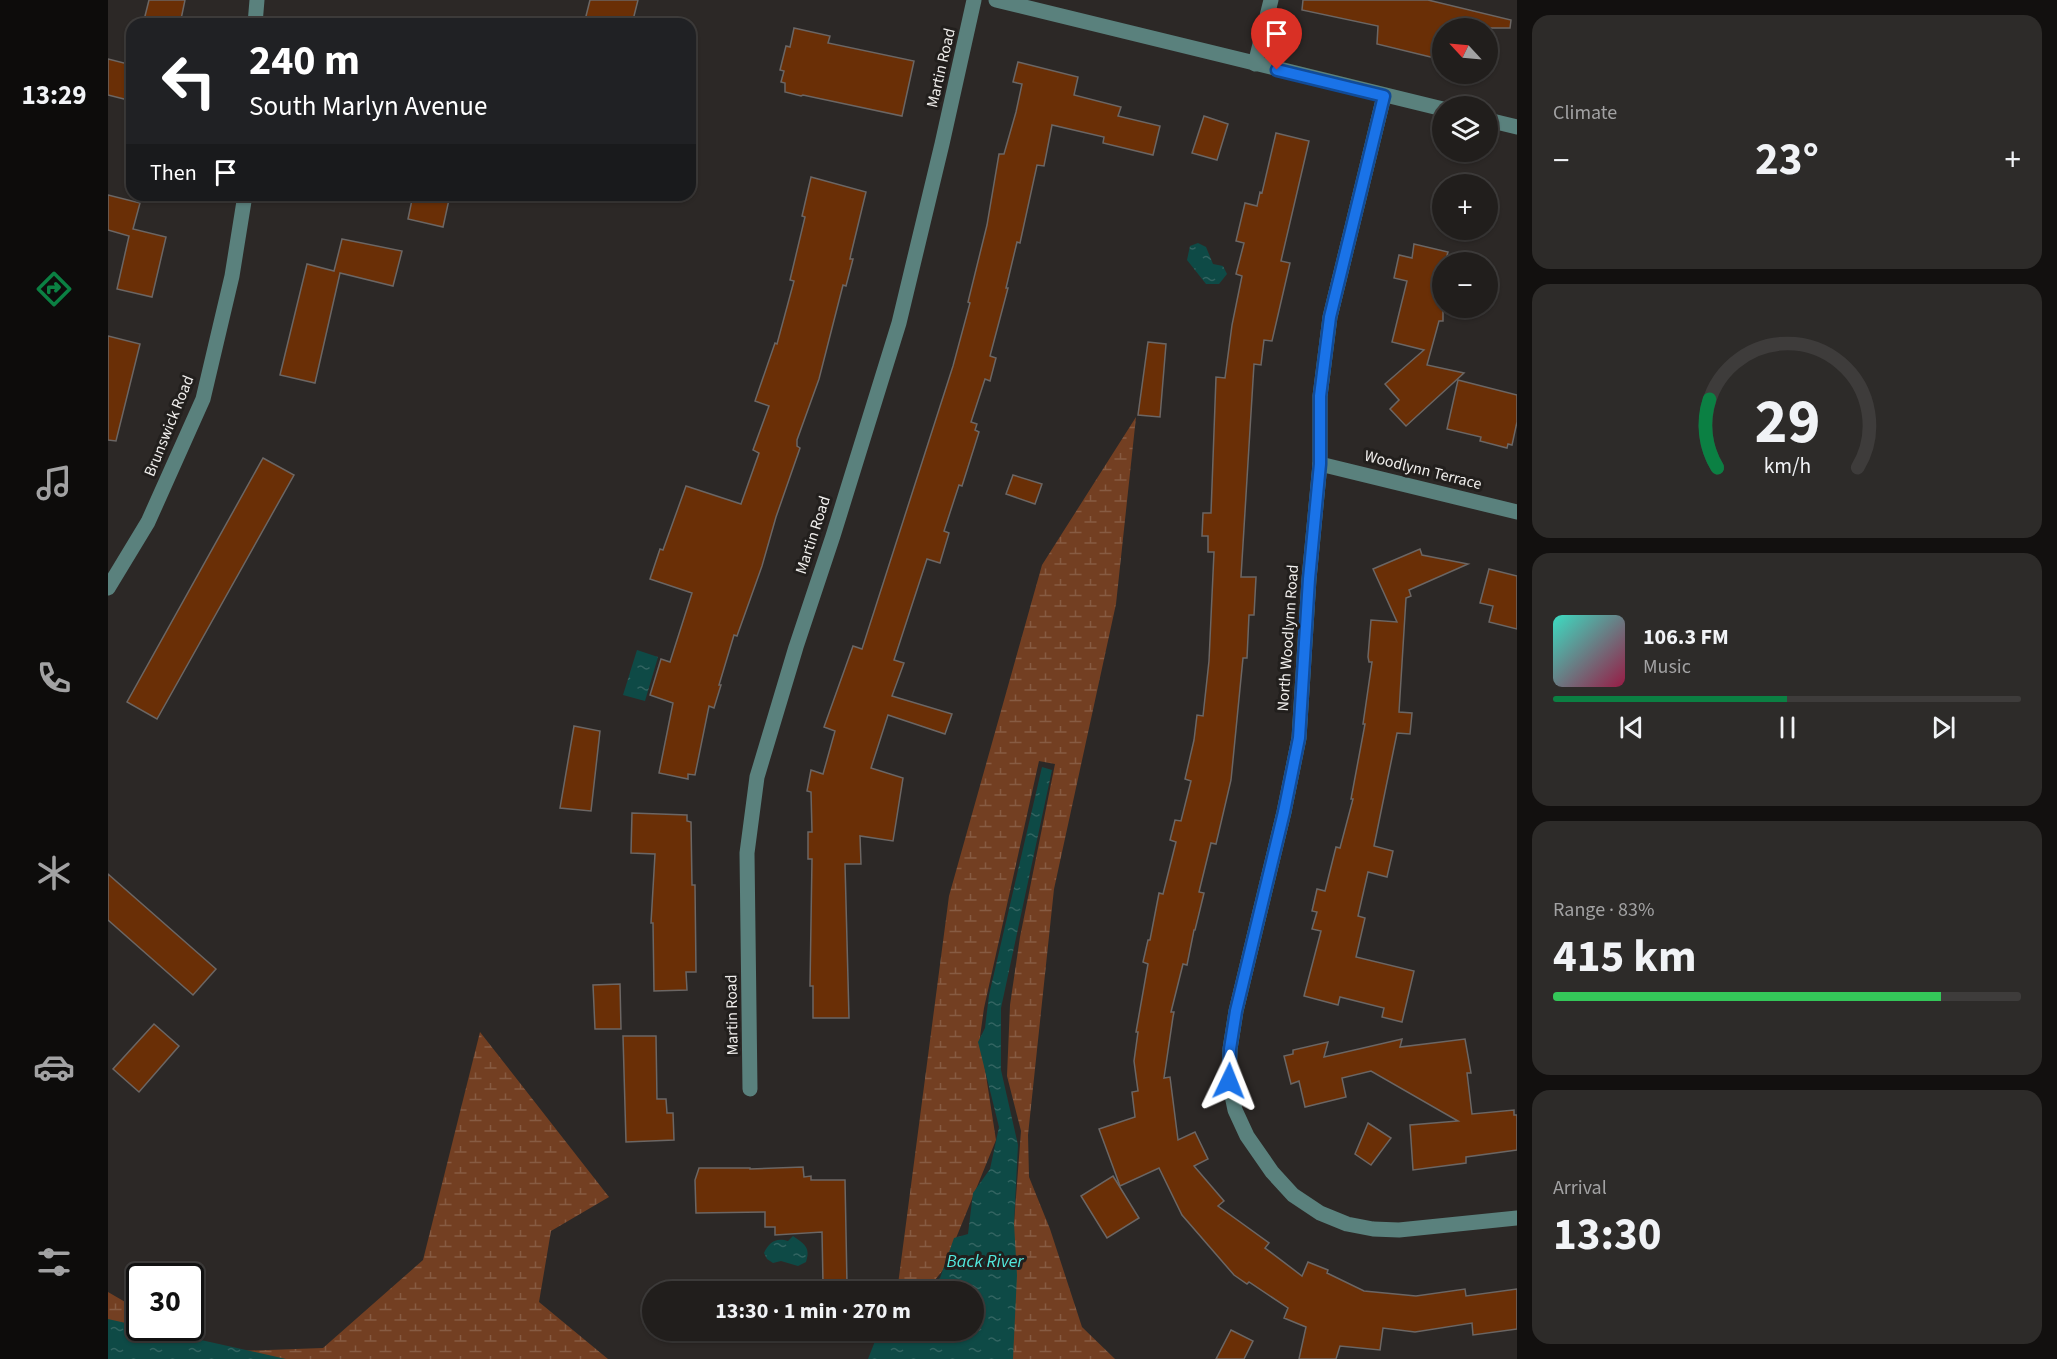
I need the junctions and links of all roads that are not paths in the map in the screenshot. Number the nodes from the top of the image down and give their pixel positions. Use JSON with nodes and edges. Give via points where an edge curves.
{"nodes":[{"id":1,"x":257,"y":0,"type":"edge"},
{"id":2,"x":974,"y":0,"type":"edge"},
{"id":3,"x":996,"y":0,"type":"edge"},
{"id":4,"x":1271,"y":0,"type":"edge"},
{"id":5,"x":256,"y":18,"type":"edge"},
{"id":6,"x":1255,"y":64,"type":"junction"},
{"id":7,"x":1384,"y":96,"type":"junction"},
{"id":8,"x":1432,"y":107,"type":"edge"},
{"id":9,"x":1498,"y":122,"type":"edge"},
{"id":10,"x":1517,"y":127,"type":"edge"},
{"id":11,"x":244,"y":201,"type":"edge"},
{"id":12,"x":1320,"y":464,"type":"junction"},
{"id":13,"x":1517,"y":512,"type":"edge"},
{"id":14,"x":108,"y":588,"type":"edge"},
{"id":15,"x":750,"y":1089,"type":"dead end"},
{"id":16,"x":1517,"y":1218,"type":"edge"}],
"edges":[{"from":1,"to":5,"type":"street"},
{"from":2,"to":15,"type":"street","name":"Martin Road","via":[[899,322],[757,777],[747,853]]},
{"from":3,"to":6,"type":"street"},
{"from":4,"to":6,"type":"street"},
{"from":6,"to":7,"type":"street"},
{"from":7,"to":8,"type":"street"},
{"from":7,"to":12,"type":"street","name":"North Woodlynn Road","via":[[1330,317],[1320,396]]},
{"from":9,"to":10,"type":"street"},
{"from":11,"to":14,"type":"street","name":"Brunswick Road","via":[[232,276],[203,399],[147,522]]},
{"from":12,"to":13,"type":"street","name":"Woodlynn Terrace"},
{"from":12,"to":16,"type":"street","name":"North Woodlynn Road","via":[[1299,738],[1236,1011],[1229,1081],[1235,1110],[1247,1136],[1293,1195],[1320,1213],[1347,1224],[1399,1230]]}]}
